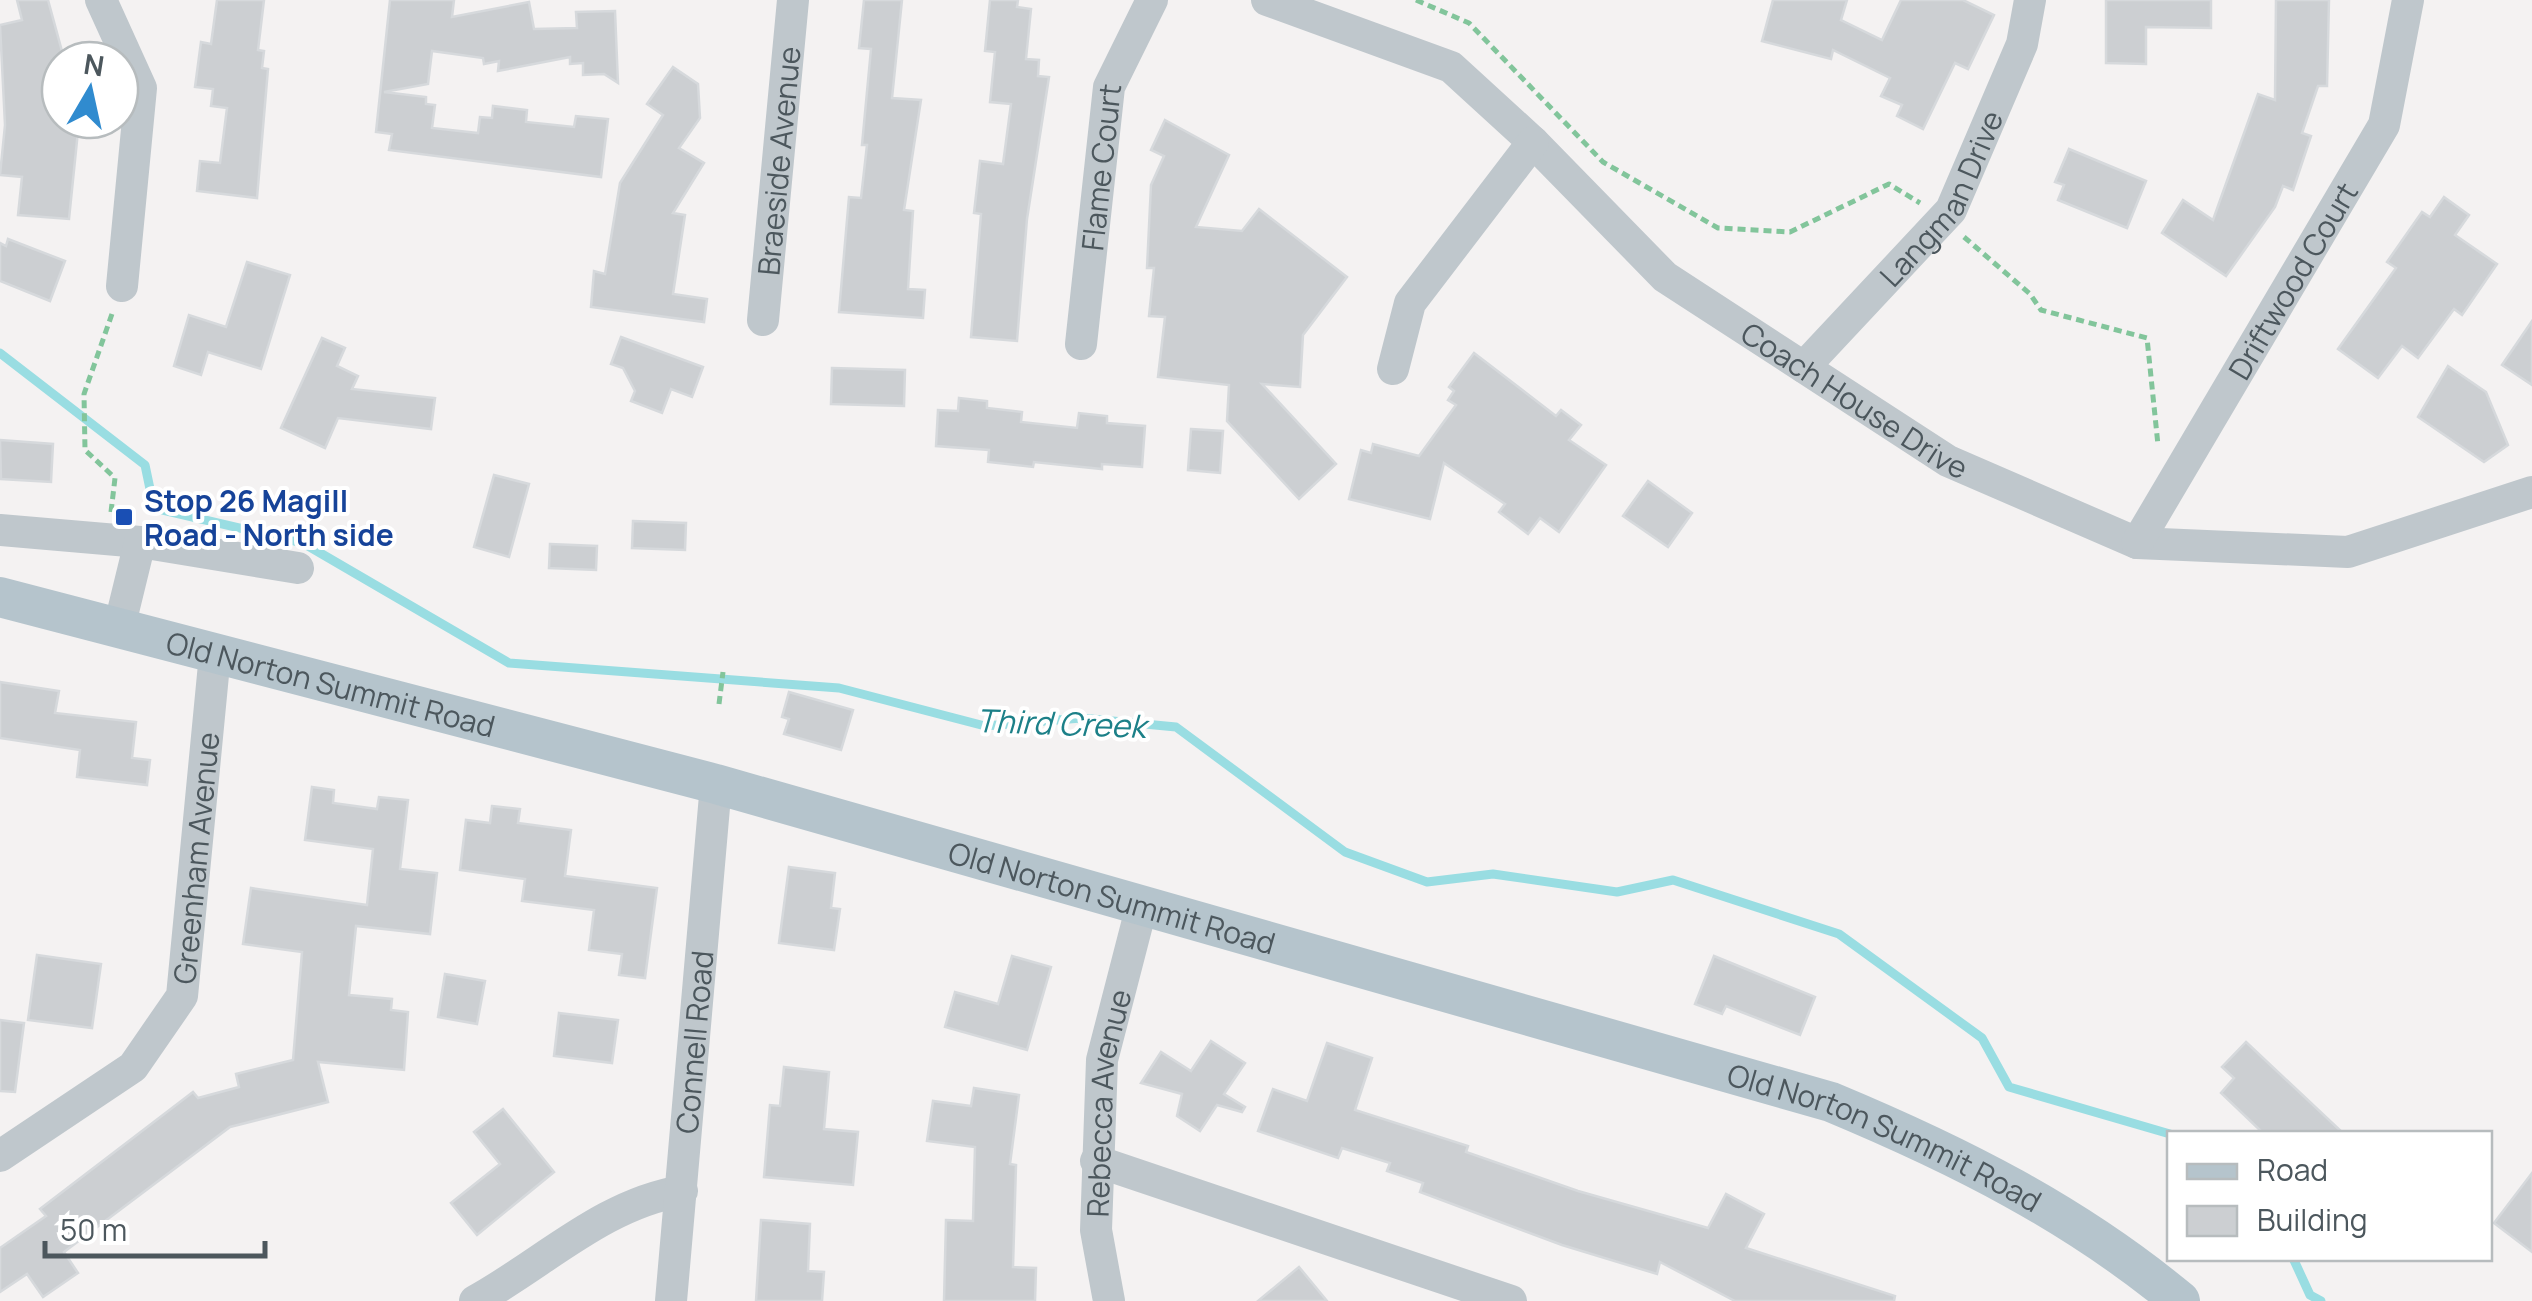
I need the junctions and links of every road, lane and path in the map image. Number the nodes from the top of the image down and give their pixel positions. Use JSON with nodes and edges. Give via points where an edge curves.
{"nodes":[{"id":1,"x":102,"y":0,"type":"edge"},
{"id":2,"x":793,"y":0,"type":"edge"},
{"id":3,"x":1152,"y":0,"type":"edge"},
{"id":4,"x":1266,"y":0,"type":"edge"},
{"id":5,"x":1416,"y":0,"type":"edge"},
{"id":6,"x":2030,"y":0,"type":"edge"},
{"id":7,"x":2408,"y":0,"type":"edge"},
{"id":8,"x":1533,"y":142,"type":"junction"},
{"id":9,"x":1944,"y":219,"type":"junction"},
{"id":10,"x":122,"y":286,"type":"joint"},
{"id":11,"x":763,"y":320,"type":"dead end"},
{"id":12,"x":1081,"y":344,"type":"dead end"},
{"id":13,"x":1804,"y":367,"type":"junction"},
{"id":14,"x":1392,"y":368,"type":"dead end"},
{"id":15,"x":2178,"y":474,"type":"junction"},
{"id":16,"x":2532,"y":492,"type":"edge"},
{"id":17,"x":0,"y":530,"type":"edge"},
{"id":18,"x":106,"y":539,"type":"junction"},
{"id":19,"x":140,"y":542,"type":"junction"},
{"id":20,"x":2137,"y":544,"type":"junction"},
{"id":21,"x":298,"y":568,"type":"dead end"},
{"id":22,"x":0,"y":596,"type":"edge"},
{"id":23,"x":119,"y":628,"type":"junction"},
{"id":24,"x":216,"y":654,"type":"junction"},
{"id":25,"x":723,"y":672,"type":"dead end"},
{"id":26,"x":719,"y":704,"type":"dead end"},
{"id":27,"x":716,"y":784,"type":"junction"},
{"id":28,"x":1142,"y":905,"type":"junction"},
{"id":29,"x":0,"y":1156,"type":"edge"},
{"id":30,"x":1096,"y":1161,"type":"junction"},
{"id":31,"x":682,"y":1190,"type":"junction"},
{"id":32,"x":476,"y":1301,"type":"edge"},
{"id":33,"x":671,"y":1301,"type":"edge"},
{"id":34,"x":1110,"y":1301,"type":"edge"},
{"id":35,"x":1511,"y":1301,"type":"edge"},
{"id":36,"x":2180,"y":1301,"type":"edge"}],
"edges":[{"from":1,"to":10,"type":"street","via":[[141,88]]},
{"from":2,"to":11,"type":"street","name":"Braeside Avenue"},
{"from":3,"to":12,"type":"street","name":"Flame Court","via":[[1109,87]]},
{"from":4,"to":8,"type":"street","name":"Coach House Drive","via":[[1451,67]]},
{"from":5,"to":9,"type":"path","via":[[1470,23],[1603,162],[1718,228],[1790,232],[1888,184]]},
{"from":6,"to":9,"type":"street","name":"Langman Drive","via":[[2022,44]]},
{"from":7,"to":15,"type":"street","name":"Driftwood Court","via":[[2384,125]]},
{"from":8,"to":13,"type":"street","name":"Coach House Drive","via":[[1666,277]]},
{"from":8,"to":14,"type":"street","via":[[1410,303]]},
{"from":9,"to":13,"type":"street","name":"Langman Drive"},
{"from":9,"to":15,"type":"path","via":[[2040,310],[2147,338],[2156,441]]},
{"from":10,"to":18,"type":"path","via":[[84,394],[85,450],[114,478]]},
{"from":13,"to":20,"type":"street","name":"Coach House Drive","via":[[1948,461]]},
{"from":15,"to":20,"type":"street","name":"Driftwood Court"},
{"from":16,"to":20,"type":"street","name":"Coach House Drive","via":[[2348,552]]},
{"from":17,"to":18,"type":"street"},
{"from":18,"to":19,"type":"street"},
{"from":19,"to":21,"type":"street"},
{"from":19,"to":23,"type":"street"},
{"from":22,"to":23,"type":"main road","name":"Old Norton Summit Road"},
{"from":23,"to":24,"type":"main road","name":"Old Norton Summit Road"},
{"from":24,"to":27,"type":"main road","name":"Old Norton Summit Road"},
{"from":24,"to":29,"type":"street","name":"Greenham Avenue","via":[[182,996],[133,1067]]},
{"from":25,"to":26,"type":"path"},
{"from":27,"to":28,"type":"main road","name":"Old Norton Summit Road"},
{"from":27,"to":31,"type":"street","name":"Connell Road"},
{"from":28,"to":30,"type":"street","name":"Rebecca Avenue","via":[[1102,1060]]},
{"from":28,"to":36,"type":"main road","name":"Old Norton Summit Road","via":[[1831,1102],[2044,1202]]},
{"from":30,"to":34,"type":"street","name":"Rebecca Avenue","via":[[1096,1230]]},
{"from":30,"to":35,"type":"street"},
{"from":31,"to":32,"type":"street","via":[[646,1196]]},
{"from":31,"to":33,"type":"street","name":"Connell Road"}]}
